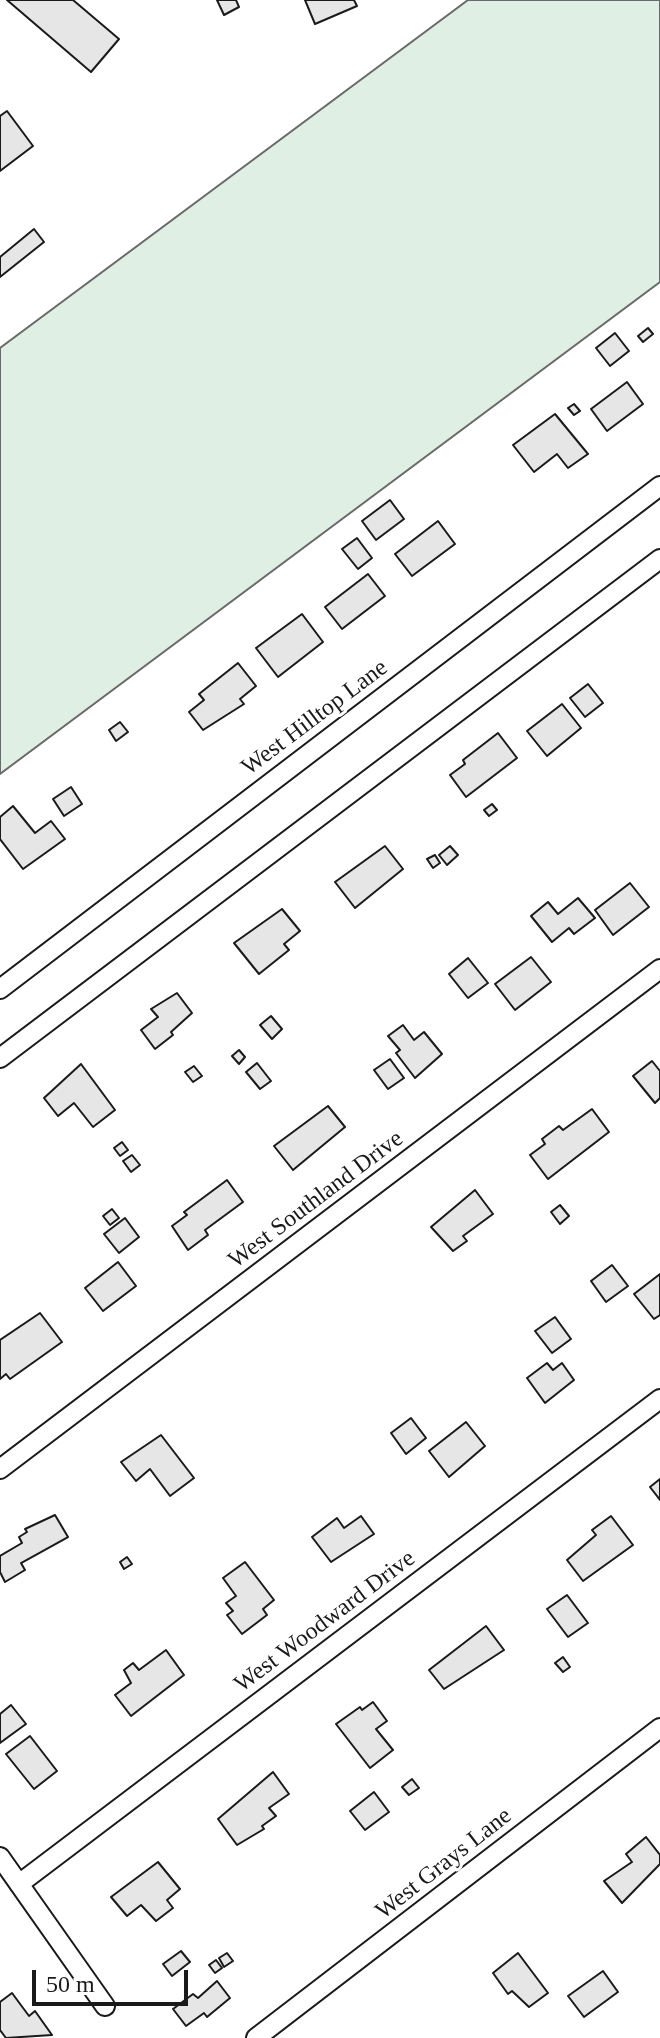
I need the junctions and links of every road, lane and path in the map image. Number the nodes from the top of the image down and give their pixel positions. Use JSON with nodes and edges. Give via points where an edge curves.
{"nodes":[{"id":1,"x":660,"y":486,"type":"edge"},
{"id":2,"x":660,"y":559,"type":"edge"},
{"id":3,"x":660,"y":969,"type":"edge"},
{"id":4,"x":0,"y":989,"type":"edge"},
{"id":5,"x":0,"y":1058,"type":"edge"},
{"id":6,"x":660,"y":1399,"type":"edge"},
{"id":7,"x":0,"y":1469,"type":"edge"},
{"id":8,"x":660,"y":1728,"type":"edge"},
{"id":9,"x":0,"y":1857,"type":"edge"},
{"id":10,"x":19,"y":1884,"type":"junction"},
{"id":11,"x":105,"y":2006,"type":"dead end"},
{"id":12,"x":256,"y":2038,"type":"edge"}],
"edges":[{"from":1,"to":4,"type":"street","name":"West Hilltop Lane"},
{"from":2,"to":5,"type":"street"},
{"from":3,"to":7,"type":"street","name":"West Southland Drive"},
{"from":6,"to":10,"type":"street","name":"West Woodward Drive"},
{"from":8,"to":12,"type":"street","name":"West Grays Lane"},
{"from":9,"to":10,"type":"street"},
{"from":10,"to":11,"type":"street"}]}
